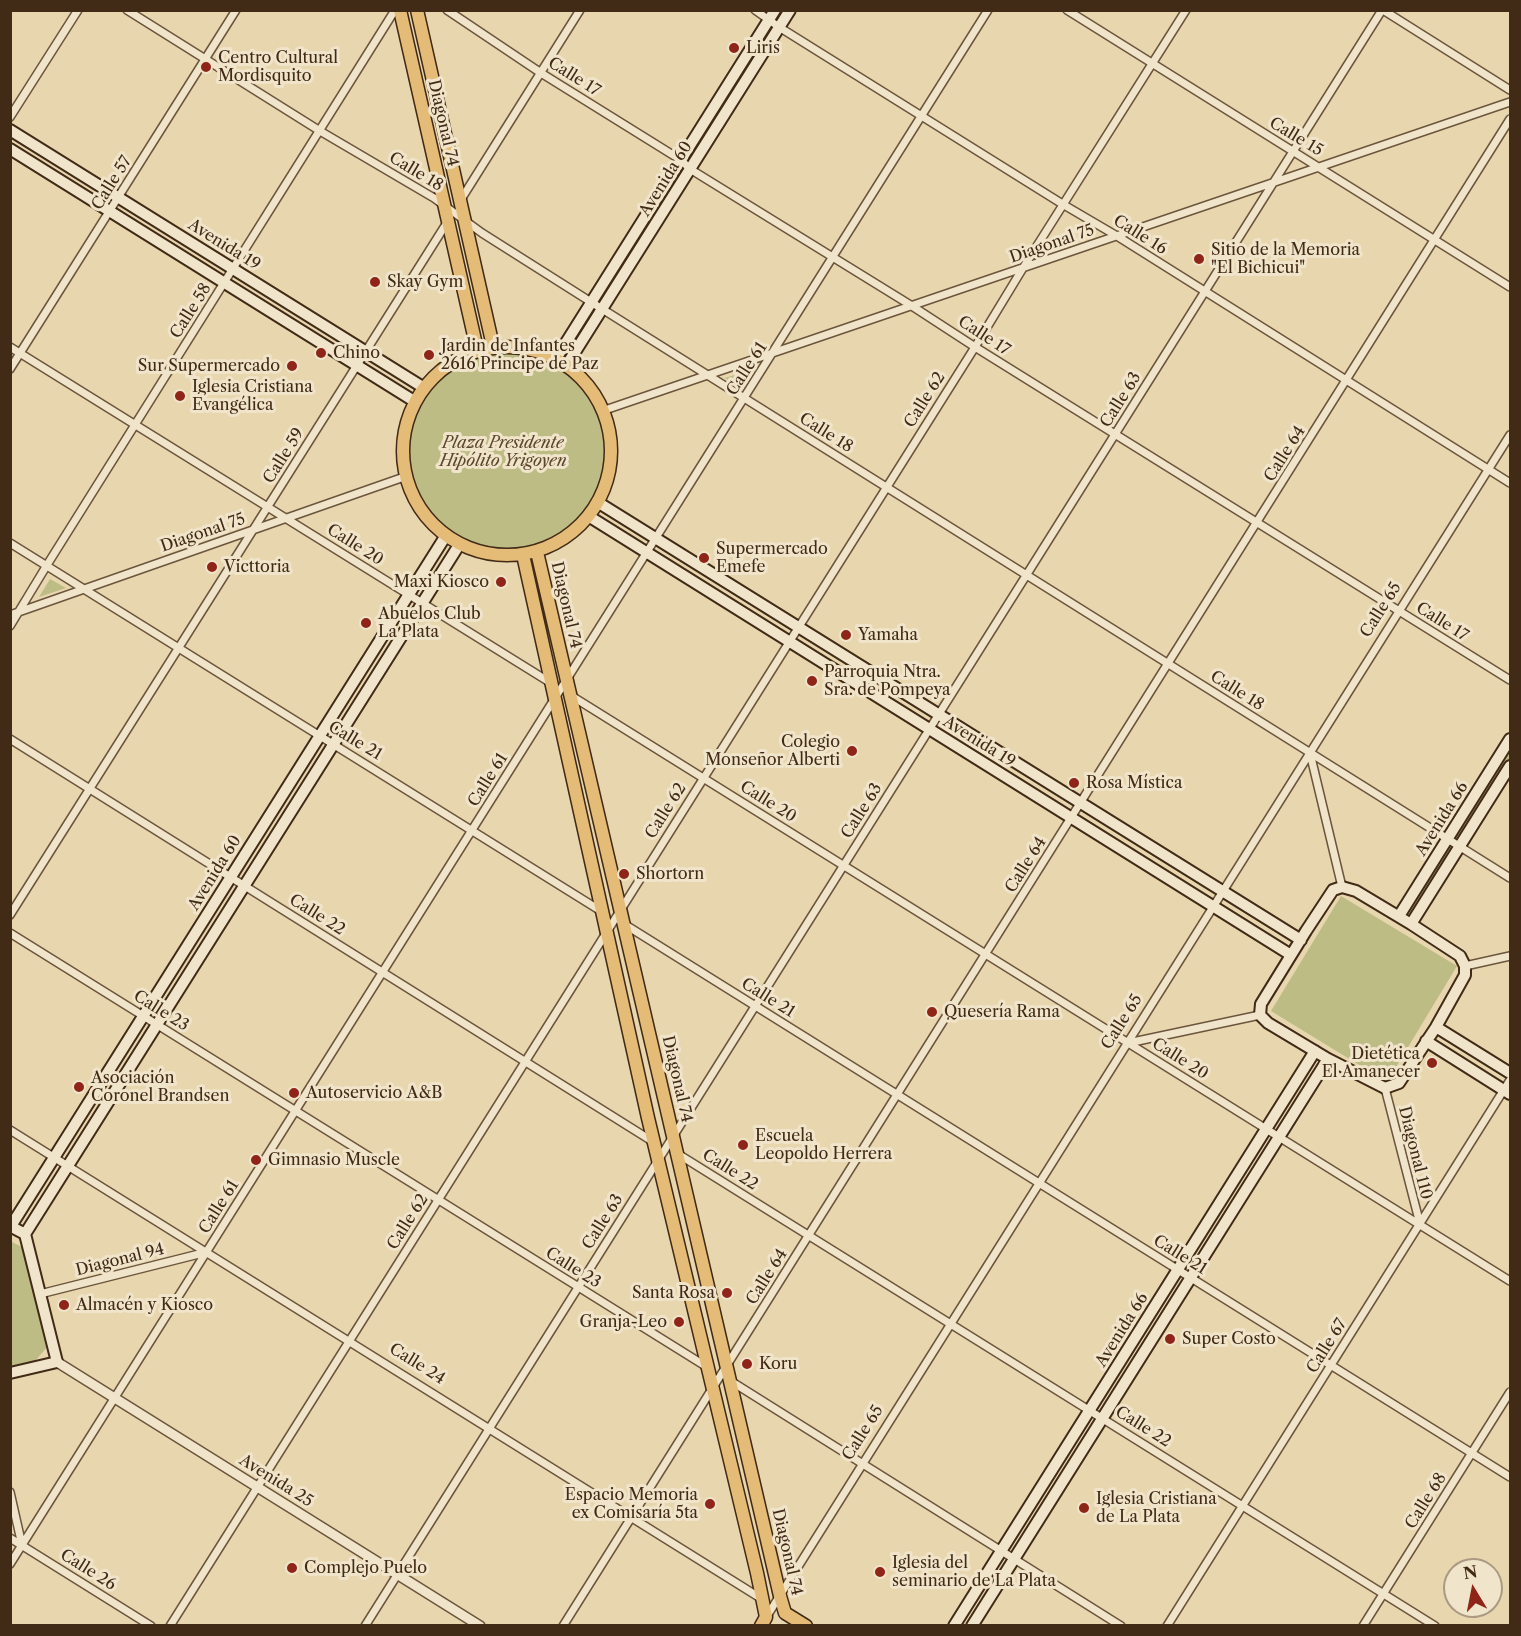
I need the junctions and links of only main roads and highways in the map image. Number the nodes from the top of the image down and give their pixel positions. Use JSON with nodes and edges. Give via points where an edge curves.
{"nodes":[{"id":1,"x":398,"y":10,"type":"edge"},
{"id":2,"x":417,"y":10,"type":"edge"},
{"id":3,"x":790,"y":10,"type":"edge"},
{"id":4,"x":772,"y":15,"type":"edge"},
{"id":5,"x":10,"y":130,"type":"edge"},
{"id":6,"x":10,"y":149,"type":"edge"},
{"id":7,"x":452,"y":210,"type":"junction"},
{"id":8,"x":493,"y":345,"type":"junction"},
{"id":9,"x":477,"y":349,"type":"junction"},
{"id":10,"x":562,"y":360,"type":"junction"},
{"id":11,"x":421,"y":386,"type":"junction"},
{"id":12,"x":414,"y":400,"type":"junction"},
{"id":13,"x":599,"y":503,"type":"junction"},
{"id":14,"x":590,"y":518,"type":"junction"},
{"id":15,"x":445,"y":537,"type":"junction"},
{"id":16,"x":459,"y":545,"type":"junction"},
{"id":17,"x":537,"y":552,"type":"junction"},
{"id":18,"x":523,"y":555,"type":"junction"},
{"id":19,"x":561,"y":689,"type":"junction"},
{"id":20,"x":1510,"y":739,"type":"edge"},
{"id":21,"x":1510,"y":766,"type":"edge"},
{"id":22,"x":1399,"y":916,"type":"junction"},
{"id":23,"x":614,"y":919,"type":"junction"},
{"id":24,"x":1411,"y":924,"type":"junction"},
{"id":25,"x":1301,"y":940,"type":"junction"},
{"id":26,"x":1291,"y":955,"type":"junction"},
{"id":27,"x":1436,"y":1027,"type":"junction"},
{"id":28,"x":1426,"y":1041,"type":"junction"},
{"id":29,"x":1315,"y":1051,"type":"junction"},
{"id":30,"x":1328,"y":1059,"type":"junction"},
{"id":31,"x":1510,"y":1073,"type":"edge"},
{"id":32,"x":1508,"y":1088,"type":"edge"},
{"id":33,"x":664,"y":1151,"type":"junction"},
{"id":34,"x":10,"y":1226,"type":"edge"},
{"id":35,"x":25,"y":1234,"type":"junction"},
{"id":36,"x":10,"y":1373,"type":"edge"},
{"id":37,"x":764,"y":1621,"type":"edge"},
{"id":38,"x":806,"y":1626,"type":"edge"},
{"id":39,"x":954,"y":1626,"type":"edge"},
{"id":40,"x":972,"y":1626,"type":"edge"}],
"edges":[{"from":1,"to":7,"type":"main road","name":"Diagonal 74"},
{"from":2,"to":7,"type":"main road","name":"Diagonal 74"},
{"from":3,"to":10,"type":"main road","name":"Avenida 60","via":[[602,309]]},
{"from":4,"to":10,"type":"main road","name":"Avenida 60","via":[[591,302]]},
{"from":5,"to":11,"type":"main road","name":"Avenida 19"},
{"from":6,"to":12,"type":"main road","name":"Avenida 19"},
{"from":7,"to":8,"type":"main road","name":"Diagonal 74","via":[[464,220]]},
{"from":7,"to":9,"type":"main road","name":"Diagonal 74"},
{"from":8,"to":9,"type":"main road"},
{"from":8,"to":10,"type":"main road","via":[[524,348]]},
{"from":9,"to":11,"type":"main road"},
{"from":10,"to":13,"type":"main road","via":[[582,375],[602,411],[609,439],[608,469]]},
{"from":11,"to":12,"type":"main road"},
{"from":12,"to":15,"type":"main road","via":[[404,440],[404,477],[419,510]]},
{"from":13,"to":14,"type":"main road"},
{"from":13,"to":25,"type":"main road","name":"Avenida 19"},
{"from":14,"to":17,"type":"main road","via":[[571,535]]},
{"from":14,"to":26,"type":"main road","name":"Avenida 19"},
{"from":15,"to":16,"type":"main road"},
{"from":15,"to":34,"type":"main road","name":"Avenida 60"},
{"from":16,"to":18,"type":"main road","via":[[490,555]]},
{"from":16,"to":35,"type":"main road","name":"Avenida 60"},
{"from":17,"to":18,"type":"main road"},
{"from":17,"to":19,"type":"main road","name":"Diagonal 74"},
{"from":18,"to":19,"type":"main road","name":"Diagonal 74"},
{"from":19,"to":23,"type":"main road","name":"Diagonal 74"},
{"from":20,"to":22,"type":"main road","name":"Avenida 66"},
{"from":21,"to":24,"type":"main road","name":"Avenida 66"},
{"from":22,"to":24,"type":"main road"},
{"from":22,"to":25,"type":"main road","via":[[1342,887],[1333,890]]},
{"from":23,"to":33,"type":"main road","name":"Diagonal 74"},
{"from":23,"to":33,"type":"main road","name":"Diagonal 74","via":[[673,1137]]},
{"from":24,"to":27,"type":"main road","via":[[1460,956],[1465,966],[1465,975]]},
{"from":25,"to":26,"type":"main road"},
{"from":26,"to":29,"type":"main road","via":[[1261,1004],[1260,1015]]},
{"from":27,"to":28,"type":"main road"},
{"from":27,"to":31,"type":"main road"},
{"from":28,"to":30,"type":"main road","via":[[1400,1083],[1385,1088]]},
{"from":28,"to":32,"type":"main road"},
{"from":29,"to":30,"type":"main road"},
{"from":29,"to":39,"type":"main road","name":"Avenida 66"},
{"from":30,"to":40,"type":"main road","name":"Avenida 66"},
{"from":33,"to":37,"type":"main road","name":"Diagonal 74"},
{"from":33,"to":38,"type":"main road","name":"Diagonal 74","via":[[726,1374],[777,1600],[785,1613]]},
{"from":34,"to":35,"type":"main road"},
{"from":35,"to":36,"type":"main road","via":[[57,1362]]}]}
